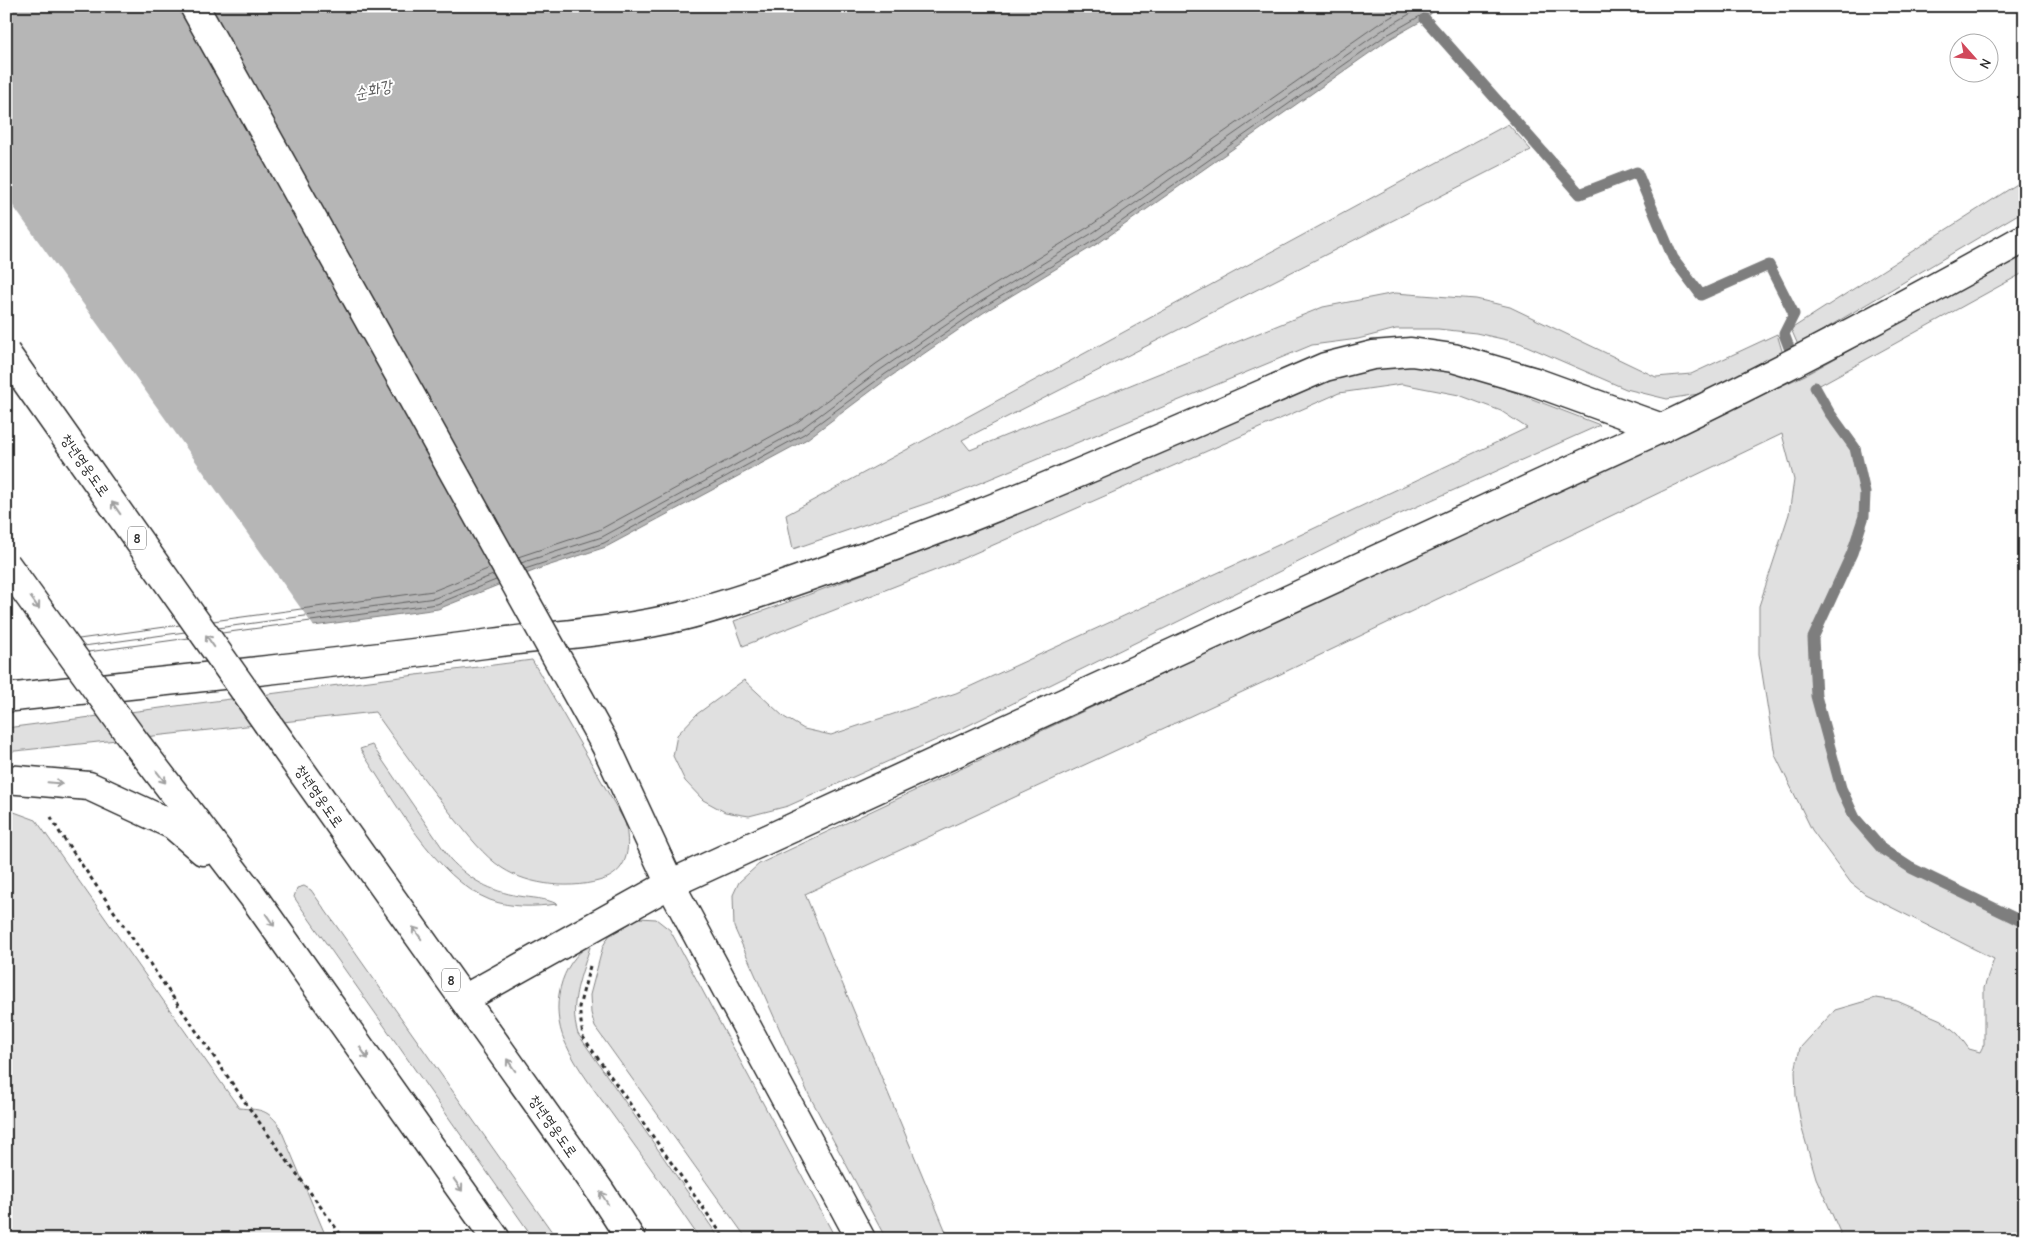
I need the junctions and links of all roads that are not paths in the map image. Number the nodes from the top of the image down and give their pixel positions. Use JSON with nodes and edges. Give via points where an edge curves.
{"nodes":[{"id":1,"x":194,"y":6,"type":"edge"},
{"id":2,"x":2025,"y":238,"type":"edge"},
{"id":3,"x":6,"y":353,"type":"edge"},
{"id":4,"x":1662,"y":428,"type":"junction"},
{"id":5,"x":6,"y":564,"type":"edge"},
{"id":6,"x":6,"y":698,"type":"edge"},
{"id":7,"x":19,"y":780,"type":"edge"},
{"id":8,"x":670,"y":884,"type":"junction"},
{"id":9,"x":252,"y":894,"type":"junction"},
{"id":10,"x":464,"y":999,"type":"junction"},
{"id":11,"x":496,"y":1239,"type":"edge"},
{"id":12,"x":631,"y":1239,"type":"edge"},
{"id":13,"x":861,"y":1239,"type":"edge"}],
"edges":[{"from":1,"to":8,"type":"main road","bridge":true,"via":[[606,746]]},
{"from":2,"to":4,"type":"main road","via":[[1792,365]]},
{"from":10,"to":3,"type":"main road","name":"청년영웅도로","number":"8","one_way":true,"bridge":true},
{"from":4,"to":6,"type":"main road","via":[[1544,385],[1453,358],[1411,352],[1373,355],[1325,367],[909,541],[788,584],[683,616],[579,635]]},
{"from":4,"to":8,"type":"main road"},
{"from":5,"to":9,"type":"main road","one_way":true,"bridge":true,"via":[[132,738]]},
{"from":7,"to":9,"type":"main road","one_way":true,"via":[[90,786],[173,825]]},
{"from":8,"to":10,"type":"main road"},
{"from":8,"to":13,"type":"main road"},
{"from":9,"to":11,"type":"main road","one_way":true},
{"from":12,"to":10,"type":"main road","name":"청년영웅도로","number":"8","one_way":true}]}
